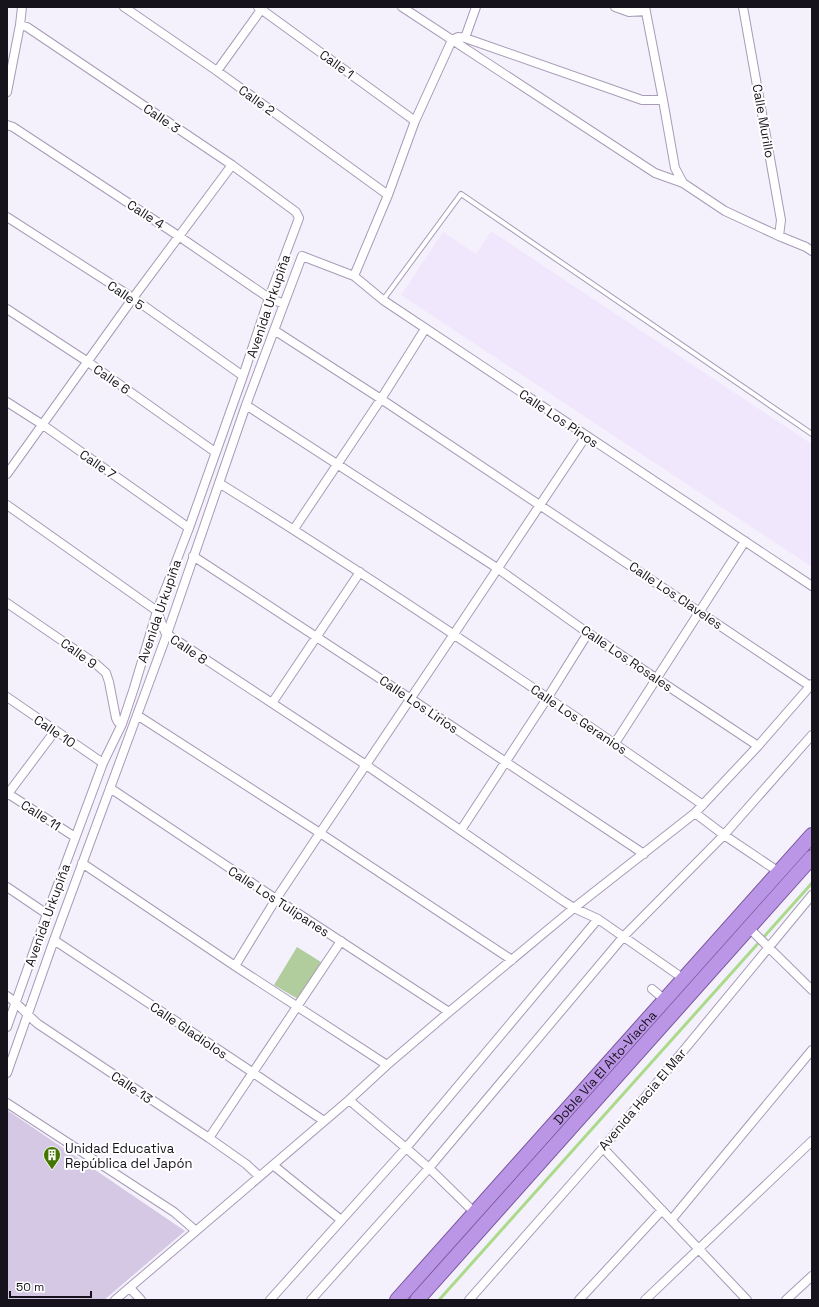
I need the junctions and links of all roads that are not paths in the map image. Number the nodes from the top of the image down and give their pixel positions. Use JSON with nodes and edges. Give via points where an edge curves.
{"nodes":[{"id":1,"x":22,"y":7,"type":"edge"},
{"id":2,"x":124,"y":7,"type":"edge"},
{"id":3,"x":402,"y":7,"type":"edge"},
{"id":4,"x":476,"y":7,"type":"edge"},
{"id":5,"x":615,"y":7,"type":"edge"},
{"id":6,"x":743,"y":7,"type":"edge"},
{"id":7,"x":261,"y":8,"type":"edge"},
{"id":8,"x":646,"y":9,"type":"edge"},
{"id":9,"x":20,"y":25,"type":"junction"},
{"id":10,"x":465,"y":38,"type":"junction"},
{"id":11,"x":452,"y":40,"type":"junction"},
{"id":12,"x":217,"y":71,"type":"junction"},
{"id":13,"x":7,"y":92,"type":"edge"},
{"id":14,"x":663,"y":100,"type":"junction"},
{"id":15,"x":415,"y":121,"type":"junction"},
{"id":16,"x":7,"y":125,"type":"edge"},
{"id":17,"x":232,"y":165,"type":"junction"},
{"id":18,"x":683,"y":183,"type":"junction"},
{"id":19,"x":388,"y":194,"type":"junction"},
{"id":20,"x":7,"y":217,"type":"edge"},
{"id":21,"x":300,"y":218,"type":"joint"},
{"id":22,"x":779,"y":236,"type":"junction"},
{"id":23,"x":180,"y":237,"type":"junction"},
{"id":24,"x":812,"y":251,"type":"edge"},
{"id":25,"x":354,"y":276,"type":"junction"},
{"id":26,"x":133,"y":298,"type":"junction"},
{"id":27,"x":269,"y":298,"type":"junction"},
{"id":28,"x":382,"y":300,"type":"junction"},
{"id":29,"x":284,"y":304,"type":"junction"},
{"id":30,"x":7,"y":309,"type":"edge"},
{"id":31,"x":425,"y":329,"type":"junction"},
{"id":32,"x":274,"y":330,"type":"junction"},
{"id":33,"x":88,"y":362,"type":"junction"},
{"id":34,"x":244,"y":376,"type":"junction"},
{"id":35,"x":381,"y":399,"type":"junction"},
{"id":36,"x":7,"y":402,"type":"edge"},
{"id":37,"x":246,"y":405,"type":"junction"},
{"id":38,"x":43,"y":425,"type":"junction"},
{"id":39,"x":812,"y":434,"type":"edge"},
{"id":40,"x":586,"y":436,"type":"junction"},
{"id":41,"x":215,"y":452,"type":"junction"},
{"id":42,"x":338,"y":464,"type":"junction"},
{"id":43,"x":7,"y":474,"type":"edge"},
{"id":44,"x":219,"y":483,"type":"junction"},
{"id":45,"x":7,"y":505,"type":"edge"},
{"id":46,"x":541,"y":505,"type":"junction"},
{"id":47,"x":189,"y":528,"type":"junction"},
{"id":48,"x":294,"y":529,"type":"junction"},
{"id":49,"x":745,"y":541,"type":"junction"},
{"id":50,"x":193,"y":556,"type":"junction"},
{"id":51,"x":498,"y":568,"type":"junction"},
{"id":52,"x":360,"y":572,"type":"junction"},
{"id":53,"x":812,"y":586,"type":"edge"},
{"id":54,"x":7,"y":603,"type":"edge"},
{"id":55,"x":157,"y":611,"type":"junction"},
{"id":56,"x":700,"y":611,"type":"junction"},
{"id":57,"x":588,"y":632,"type":"junction"},
{"id":58,"x":167,"y":634,"type":"junction"},
{"id":59,"x":454,"y":634,"type":"junction"},
{"id":60,"x":316,"y":637,"type":"junction"},
{"id":61,"x":656,"y":678,"type":"junction"},
{"id":62,"x":811,"y":685,"type":"edge"},
{"id":63,"x":7,"y":697,"type":"edge"},
{"id":64,"x":548,"y":697,"type":"junction"},
{"id":65,"x":411,"y":699,"type":"junction"},
{"id":66,"x":272,"y":703,"type":"junction"},
{"id":67,"x":137,"y":715,"type":"junction"},
{"id":68,"x":122,"y":724,"type":"junction"},
{"id":69,"x":55,"y":731,"type":"junction"},
{"id":70,"x":812,"y":735,"type":"edge"},
{"id":71,"x":615,"y":743,"type":"junction"},
{"id":72,"x":758,"y":746,"type":"junction"},
{"id":73,"x":103,"y":763,"type":"junction"},
{"id":74,"x":506,"y":763,"type":"junction"},
{"id":75,"x":366,"y":765,"type":"junction"},
{"id":76,"x":110,"y":788,"type":"junction"},
{"id":77,"x":7,"y":794,"type":"edge"},
{"id":78,"x":704,"y":805,"type":"junction"},
{"id":79,"x":695,"y":813,"type":"junction"},
{"id":80,"x":461,"y":830,"type":"junction"},
{"id":81,"x":320,"y":833,"type":"junction"},
{"id":82,"x":812,"y":835,"type":"edge"},
{"id":83,"x":724,"y":836,"type":"junction"},
{"id":84,"x":75,"y":837,"type":"junction"},
{"id":85,"x":644,"y":854,"type":"junction"},
{"id":86,"x":812,"y":857,"type":"edge"},
{"id":87,"x":82,"y":863,"type":"junction"},
{"id":88,"x":779,"y":872,"type":"junction"},
{"id":89,"x":7,"y":887,"type":"edge"},
{"id":90,"x":812,"y":895,"type":"edge"},
{"id":91,"x":276,"y":899,"type":"junction"},
{"id":92,"x":574,"y":908,"type":"junction"},
{"id":93,"x":47,"y":914,"type":"junction"},
{"id":94,"x":598,"y":918,"type":"junction"},
{"id":95,"x":751,"y":930,"type":"junction"},
{"id":96,"x":624,"y":936,"type":"junction"},
{"id":97,"x":54,"y":940,"type":"junction"},
{"id":98,"x":341,"y":941,"type":"junction"},
{"id":99,"x":765,"y":944,"type":"junction"},
{"id":100,"x":512,"y":960,"type":"junction"},
{"id":101,"x":235,"y":966,"type":"junction"},
{"id":102,"x":684,"y":979,"type":"junction"},
{"id":103,"x":652,"y":989,"type":"dead end"},
{"id":104,"x":812,"y":990,"type":"edge"},
{"id":105,"x":7,"y":996,"type":"edge"},
{"id":106,"x":665,"y":1000,"type":"junction"},
{"id":107,"x":16,"y":1003,"type":"junction"},
{"id":108,"x":297,"y":1007,"type":"junction"},
{"id":109,"x":450,"y":1012,"type":"junction"},
{"id":110,"x":27,"y":1015,"type":"junction"},
{"id":111,"x":7,"y":1027,"type":"edge"},
{"id":112,"x":812,"y":1050,"type":"edge"},
{"id":113,"x":387,"y":1065,"type":"junction"},
{"id":114,"x":252,"y":1072,"type":"junction"},
{"id":115,"x":7,"y":1073,"type":"edge"},
{"id":116,"x":349,"y":1100,"type":"junction"},
{"id":117,"x":7,"y":1103,"type":"edge"},
{"id":118,"x":324,"y":1121,"type":"junction"},
{"id":119,"x":209,"y":1138,"type":"junction"},
{"id":120,"x":812,"y":1141,"type":"edge"},
{"id":121,"x":406,"y":1148,"type":"junction"},
{"id":122,"x":603,"y":1148,"type":"junction"},
{"id":123,"x":273,"y":1165,"type":"junction"},
{"id":124,"x":429,"y":1168,"type":"junction"},
{"id":125,"x":259,"y":1176,"type":"junction"},
{"id":126,"x":662,"y":1210,"type":"junction"},
{"id":127,"x":475,"y":1213,"type":"junction"},
{"id":128,"x":672,"y":1219,"type":"junction"},
{"id":129,"x":341,"y":1220,"type":"junction"},
{"id":130,"x":196,"y":1231,"type":"junction"},
{"id":131,"x":698,"y":1249,"type":"junction"},
{"id":132,"x":812,"y":1276,"type":"edge"},
{"id":133,"x":130,"y":1288,"type":"junction"},
{"id":134,"x":472,"y":1299,"type":"edge"},
{"id":135,"x":115,"y":1300,"type":"edge"},
{"id":136,"x":141,"y":1300,"type":"edge"},
{"id":137,"x":270,"y":1300,"type":"edge"},
{"id":138,"x":311,"y":1300,"type":"edge"},
{"id":139,"x":397,"y":1300,"type":"edge"},
{"id":140,"x":417,"y":1300,"type":"edge"},
{"id":141,"x":579,"y":1300,"type":"edge"},
{"id":142,"x":645,"y":1300,"type":"edge"},
{"id":143,"x":747,"y":1300,"type":"edge"},
{"id":144,"x":786,"y":1300,"type":"edge"}],
"edges":[{"from":1,"to":9,"type":"street"},
{"from":2,"to":12,"type":"street","name":"Calle 2"},
{"from":3,"to":11,"type":"street"},
{"from":4,"to":10,"type":"street"},
{"from":5,"to":8,"type":"street","via":[[629,12]]},
{"from":6,"to":22,"type":"street","name":"Calle Murillo","via":[[781,220]]},
{"from":7,"to":12,"type":"street"},
{"from":7,"to":15,"type":"street","name":"Calle 1"},
{"from":8,"to":14,"type":"street"},
{"from":9,"to":13,"type":"street"},
{"from":9,"to":17,"type":"street","name":"Calle 3","via":[[28,27]]},
{"from":10,"to":11,"type":"street","via":[[458,37]]},
{"from":10,"to":14,"type":"street","via":[[642,100]]},
{"from":11,"to":15,"type":"street"},
{"from":11,"to":18,"type":"street","via":[[655,173]]},
{"from":12,"to":19,"type":"street","name":"Calle 2"},
{"from":14,"to":18,"type":"street","via":[[675,168]]},
{"from":15,"to":19,"type":"street"},
{"from":16,"to":23,"type":"street","name":"Calle 4"},
{"from":17,"to":21,"type":"street","name":"Calle 3","via":[[296,212]]},
{"from":17,"to":23,"type":"street"},
{"from":18,"to":22,"type":"street","via":[[726,210]]},
{"from":19,"to":25,"type":"street"},
{"from":20,"to":26,"type":"street","name":"Calle 5"},
{"from":21,"to":27,"type":"street","name":"Avenida Urkupiña"},
{"from":22,"to":24,"type":"street"},
{"from":23,"to":26,"type":"street"},
{"from":23,"to":27,"type":"street","name":"Calle 4"},
{"from":25,"to":28,"type":"street","name":"Calle Los Pinos"},
{"from":25,"to":29,"type":"street","name":"Calle Los Pinos","via":[[302,256]]},
{"from":26,"to":33,"type":"street"},
{"from":26,"to":34,"type":"street","name":"Calle 5"},
{"from":27,"to":29,"type":"street","name":"Calle 4"},
{"from":27,"to":34,"type":"street","name":"Avenida Urkupiña"},
{"from":28,"to":31,"type":"street","name":"Calle Los Pinos"},
{"from":28,"to":39,"type":"lane","via":[[461,194]]},
{"from":29,"to":32,"type":"street"},
{"from":30,"to":33,"type":"street","name":"Calle 6"},
{"from":31,"to":35,"type":"street"},
{"from":31,"to":40,"type":"street","name":"Calle Los Pinos"},
{"from":32,"to":35,"type":"street","name":"Calle Los Claveles"},
{"from":32,"to":37,"type":"street"},
{"from":33,"to":38,"type":"street"},
{"from":33,"to":41,"type":"street","name":"Calle 6"},
{"from":34,"to":41,"type":"street","name":"Avenida Urkupiña"},
{"from":35,"to":42,"type":"street"},
{"from":35,"to":46,"type":"street","name":"Calle Los Claveles"},
{"from":36,"to":38,"type":"street","name":"Calle 7"},
{"from":37,"to":42,"type":"street","name":"Calle Los Rosales"},
{"from":37,"to":44,"type":"street"},
{"from":38,"to":43,"type":"street"},
{"from":38,"to":47,"type":"street","name":"Calle 7"},
{"from":40,"to":46,"type":"street"},
{"from":40,"to":49,"type":"street","name":"Calle Los Pinos"},
{"from":41,"to":47,"type":"street","name":"Avenida Urkupiña"},
{"from":42,"to":48,"type":"street"},
{"from":42,"to":51,"type":"street","name":"Calle Los Rosales"},
{"from":44,"to":48,"type":"street","name":"Calle Los Geranios"},
{"from":44,"to":50,"type":"street"},
{"from":45,"to":55,"type":"street"},
{"from":46,"to":51,"type":"street"},
{"from":46,"to":56,"type":"street","name":"Calle Los Claveles"},
{"from":47,"to":55,"type":"street","name":"Avenida Urkupiña"},
{"from":48,"to":52,"type":"street","name":"Calle Los Geranios"},
{"from":49,"to":53,"type":"street","name":"Calle Los Pinos"},
{"from":49,"to":56,"type":"street"},
{"from":50,"to":58,"type":"street"},
{"from":50,"to":60,"type":"street","name":"Calle Los Lirios"},
{"from":51,"to":57,"type":"street","name":"Calle Los Rosales"},
{"from":51,"to":59,"type":"street"},
{"from":52,"to":59,"type":"street","name":"Calle Los Geranios"},
{"from":52,"to":60,"type":"street"},
{"from":54,"to":68,"type":"street","name":"Calle 9","via":[[106,673],[116,718]]},
{"from":55,"to":58,"type":"street","name":"Calle 8"},
{"from":55,"to":68,"type":"street","name":"Avenida Urkupiña"},
{"from":56,"to":61,"type":"street"},
{"from":56,"to":62,"type":"street","name":"Calle Los Claveles"},
{"from":57,"to":61,"type":"street","name":"Calle Los Rosales"},
{"from":57,"to":64,"type":"street"},
{"from":58,"to":66,"type":"street","name":"Calle 8"},
{"from":58,"to":67,"type":"street"},
{"from":59,"to":64,"type":"street","name":"Calle Los Geranios"},
{"from":59,"to":65,"type":"street"},
{"from":60,"to":65,"type":"street","name":"Calle Los Lirios"},
{"from":60,"to":66,"type":"street"},
{"from":61,"to":71,"type":"street"},
{"from":61,"to":72,"type":"street","name":"Calle Los Rosales"},
{"from":62,"to":72,"type":"street"},
{"from":63,"to":69,"type":"street","name":"Calle 10"},
{"from":64,"to":71,"type":"street","name":"Calle Los Geranios"},
{"from":64,"to":74,"type":"street"},
{"from":65,"to":74,"type":"street","name":"Calle Los Lirios"},
{"from":65,"to":75,"type":"street"},
{"from":66,"to":75,"type":"street","name":"Calle 8"},
{"from":67,"to":76,"type":"street"},
{"from":67,"to":81,"type":"street"},
{"from":68,"to":73,"type":"street","name":"Avenida Urkupiña"},
{"from":69,"to":73,"type":"street","name":"Calle 10"},
{"from":69,"to":77,"type":"street"},
{"from":70,"to":83,"type":"street"},
{"from":71,"to":78,"type":"street","name":"Calle Los Geranios"},
{"from":72,"to":78,"type":"street"},
{"from":73,"to":84,"type":"street","name":"Avenida Urkupiña"},
{"from":74,"to":80,"type":"street"},
{"from":74,"to":85,"type":"street","name":"Calle Los Lirios"},
{"from":75,"to":80,"type":"street","name":"Calle 8"},
{"from":75,"to":81,"type":"street"},
{"from":76,"to":87,"type":"street"},
{"from":76,"to":91,"type":"street","name":"Calle Los Tulipanes"},
{"from":77,"to":84,"type":"street","name":"Calle 11"},
{"from":78,"to":79,"type":"street"},
{"from":79,"to":83,"type":"street"},
{"from":79,"to":85,"type":"street"},
{"from":80,"to":92,"type":"street","name":"Calle 8"},
{"from":81,"to":91,"type":"street"},
{"from":81,"to":100,"type":"street"},
{"from":82,"to":88,"type":"highway","name":"Doble Vía El Alto-Viacha"},
{"from":83,"to":88,"type":"street"},
{"from":83,"to":96,"type":"street"},
{"from":84,"to":93,"type":"street","name":"Avenida Urkupiña"},
{"from":85,"to":92,"type":"street"},
{"from":86,"to":95,"type":"highway","name":"Doble Vía El Alto-Viacha"},
{"from":87,"to":97,"type":"street"},
{"from":87,"to":101,"type":"street"},
{"from":88,"to":102,"type":"highway","name":"Doble Vía El Alto-Viacha"},
{"from":89,"to":93,"type":"street"},
{"from":90,"to":99,"type":"street","name":"Avenida Hacia El Mar"},
{"from":91,"to":98,"type":"street","name":"Calle Los Tulipanes"},
{"from":91,"to":101,"type":"street"},
{"from":92,"to":94,"type":"street","name":"Calle 8"},
{"from":92,"to":100,"type":"street"},
{"from":93,"to":107,"type":"street","name":"Avenida Urkupiña"},
{"from":94,"to":96,"type":"street","name":"Calle 8"},
{"from":94,"to":121,"type":"street"},
{"from":95,"to":99,"type":"street"},
{"from":95,"to":140,"type":"highway","name":"Doble Vía El Alto-Viacha"},
{"from":96,"to":102,"type":"street","name":"Calle 8"},
{"from":96,"to":124,"type":"street"},
{"from":97,"to":110,"type":"street"},
{"from":97,"to":114,"type":"street","name":"Calle Gladiolos"},
{"from":98,"to":108,"type":"street"},
{"from":98,"to":109,"type":"street","name":"Calle Los Tulipanes"},
{"from":99,"to":104,"type":"street"},
{"from":99,"to":122,"type":"street","name":"Avenida Hacia El Mar"},
{"from":100,"to":109,"type":"street"},
{"from":101,"to":108,"type":"street"},
{"from":102,"to":106,"type":"highway","name":"Doble Vía El Alto-Viacha"},
{"from":103,"to":106,"type":"street"},
{"from":105,"to":107,"type":"street","name":"Calle 13"},
{"from":106,"to":127,"type":"highway","name":"Doble Vía El Alto-Viacha"},
{"from":107,"to":110,"type":"street","name":"Calle 13"},
{"from":107,"to":111,"type":"street","name":"Avenida Urkupiña"},
{"from":108,"to":113,"type":"street"},
{"from":108,"to":114,"type":"street"},
{"from":109,"to":113,"type":"street"},
{"from":110,"to":115,"type":"street"},
{"from":110,"to":119,"type":"street","name":"Calle 13"},
{"from":112,"to":128,"type":"street"},
{"from":113,"to":116,"type":"street"},
{"from":114,"to":118,"type":"street","name":"Calle Gladiolos"},
{"from":114,"to":119,"type":"street"},
{"from":116,"to":118,"type":"street"},
{"from":116,"to":121,"type":"street"},
{"from":117,"to":130,"type":"street","via":[[174,1212]]},
{"from":118,"to":123,"type":"street"},
{"from":119,"to":125,"type":"street","name":"Calle 13"},
{"from":120,"to":131,"type":"street"},
{"from":121,"to":124,"type":"street"},
{"from":121,"to":129,"type":"street"},
{"from":122,"to":126,"type":"street"},
{"from":122,"to":134,"type":"street","name":"Avenida Hacia El Mar"},
{"from":123,"to":125,"type":"street"},
{"from":123,"to":129,"type":"street"},
{"from":124,"to":127,"type":"street"},
{"from":124,"to":138,"type":"street"},
{"from":125,"to":130,"type":"street"},
{"from":126,"to":128,"type":"street"},
{"from":126,"to":141,"type":"street"},
{"from":127,"to":139,"type":"highway","name":"Doble Vía El Alto-Viacha"},
{"from":128,"to":131,"type":"street"},
{"from":129,"to":137,"type":"street"},
{"from":130,"to":133,"type":"street"},
{"from":131,"to":142,"type":"street"},
{"from":131,"to":143,"type":"street"},
{"from":132,"to":144,"type":"street"},
{"from":133,"to":135,"type":"street"},
{"from":133,"to":136,"type":"street"}]}
